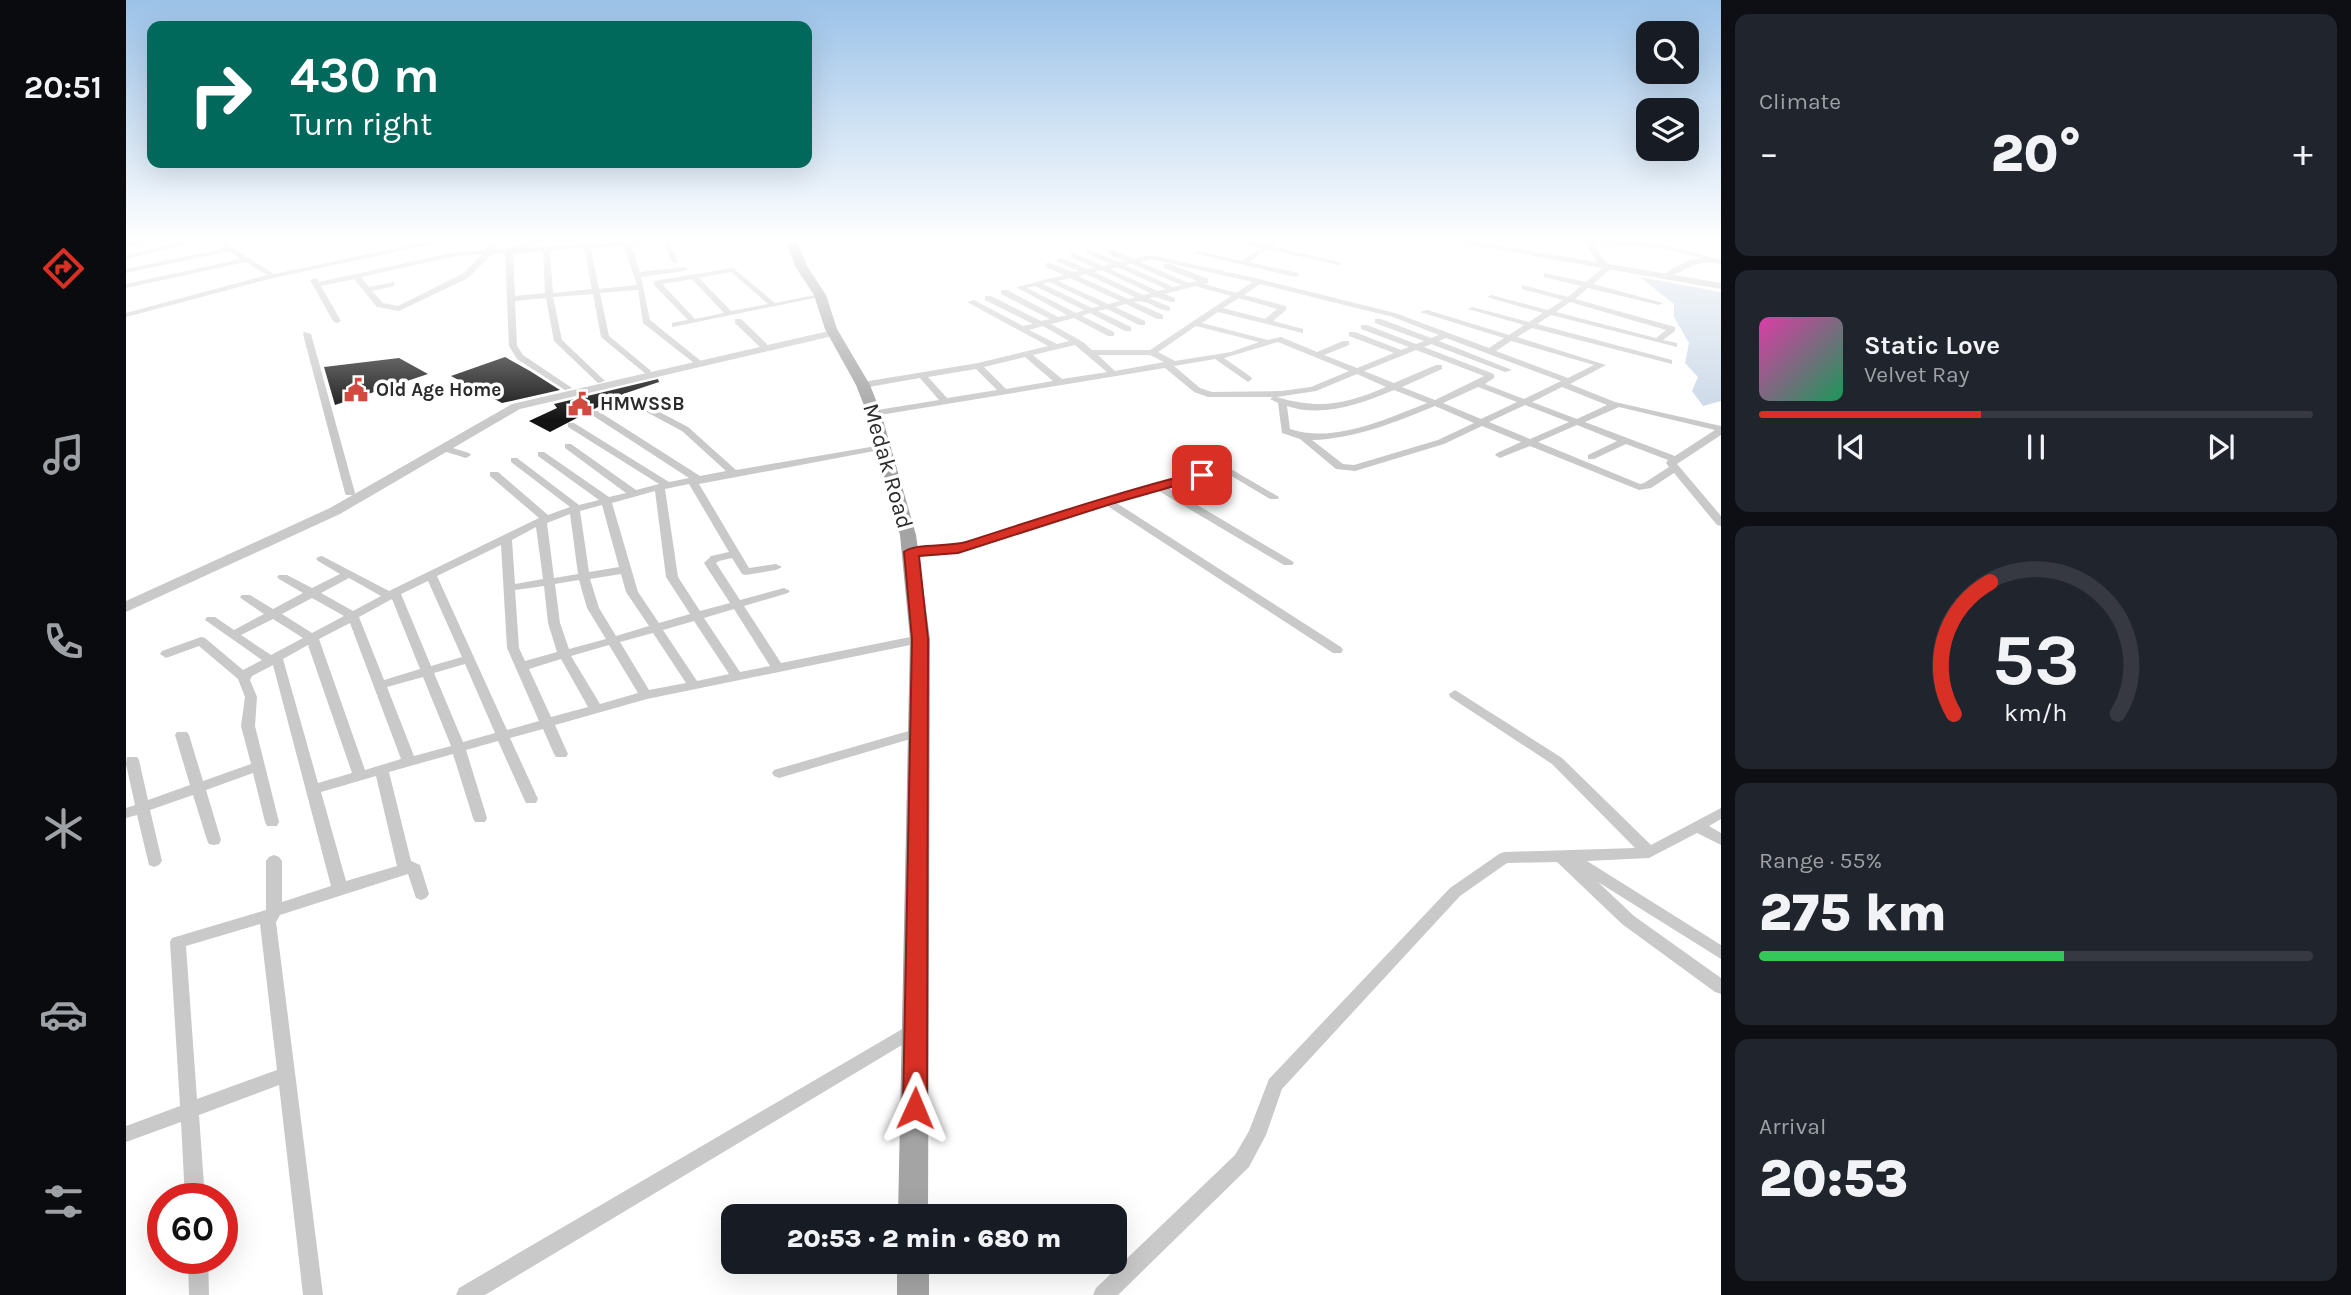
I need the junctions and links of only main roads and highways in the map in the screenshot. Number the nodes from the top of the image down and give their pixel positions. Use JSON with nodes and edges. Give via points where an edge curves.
{"nodes":[{"id":1,"x":821,"y":298,"type":"edge"},
{"id":2,"x":912,"y":1204,"type":"edge"},
{"id":3,"x":913,"y":1274,"type":"edge"},
{"id":4,"x":913,"y":1295,"type":"edge"}],
"edges":[{"from":1,"to":2,"type":"main road","name":"Medak Road","via":[[832,331],[863,385],[885,446],[911,552],[920,639]]},
{"from":3,"to":4,"type":"main road"}]}
